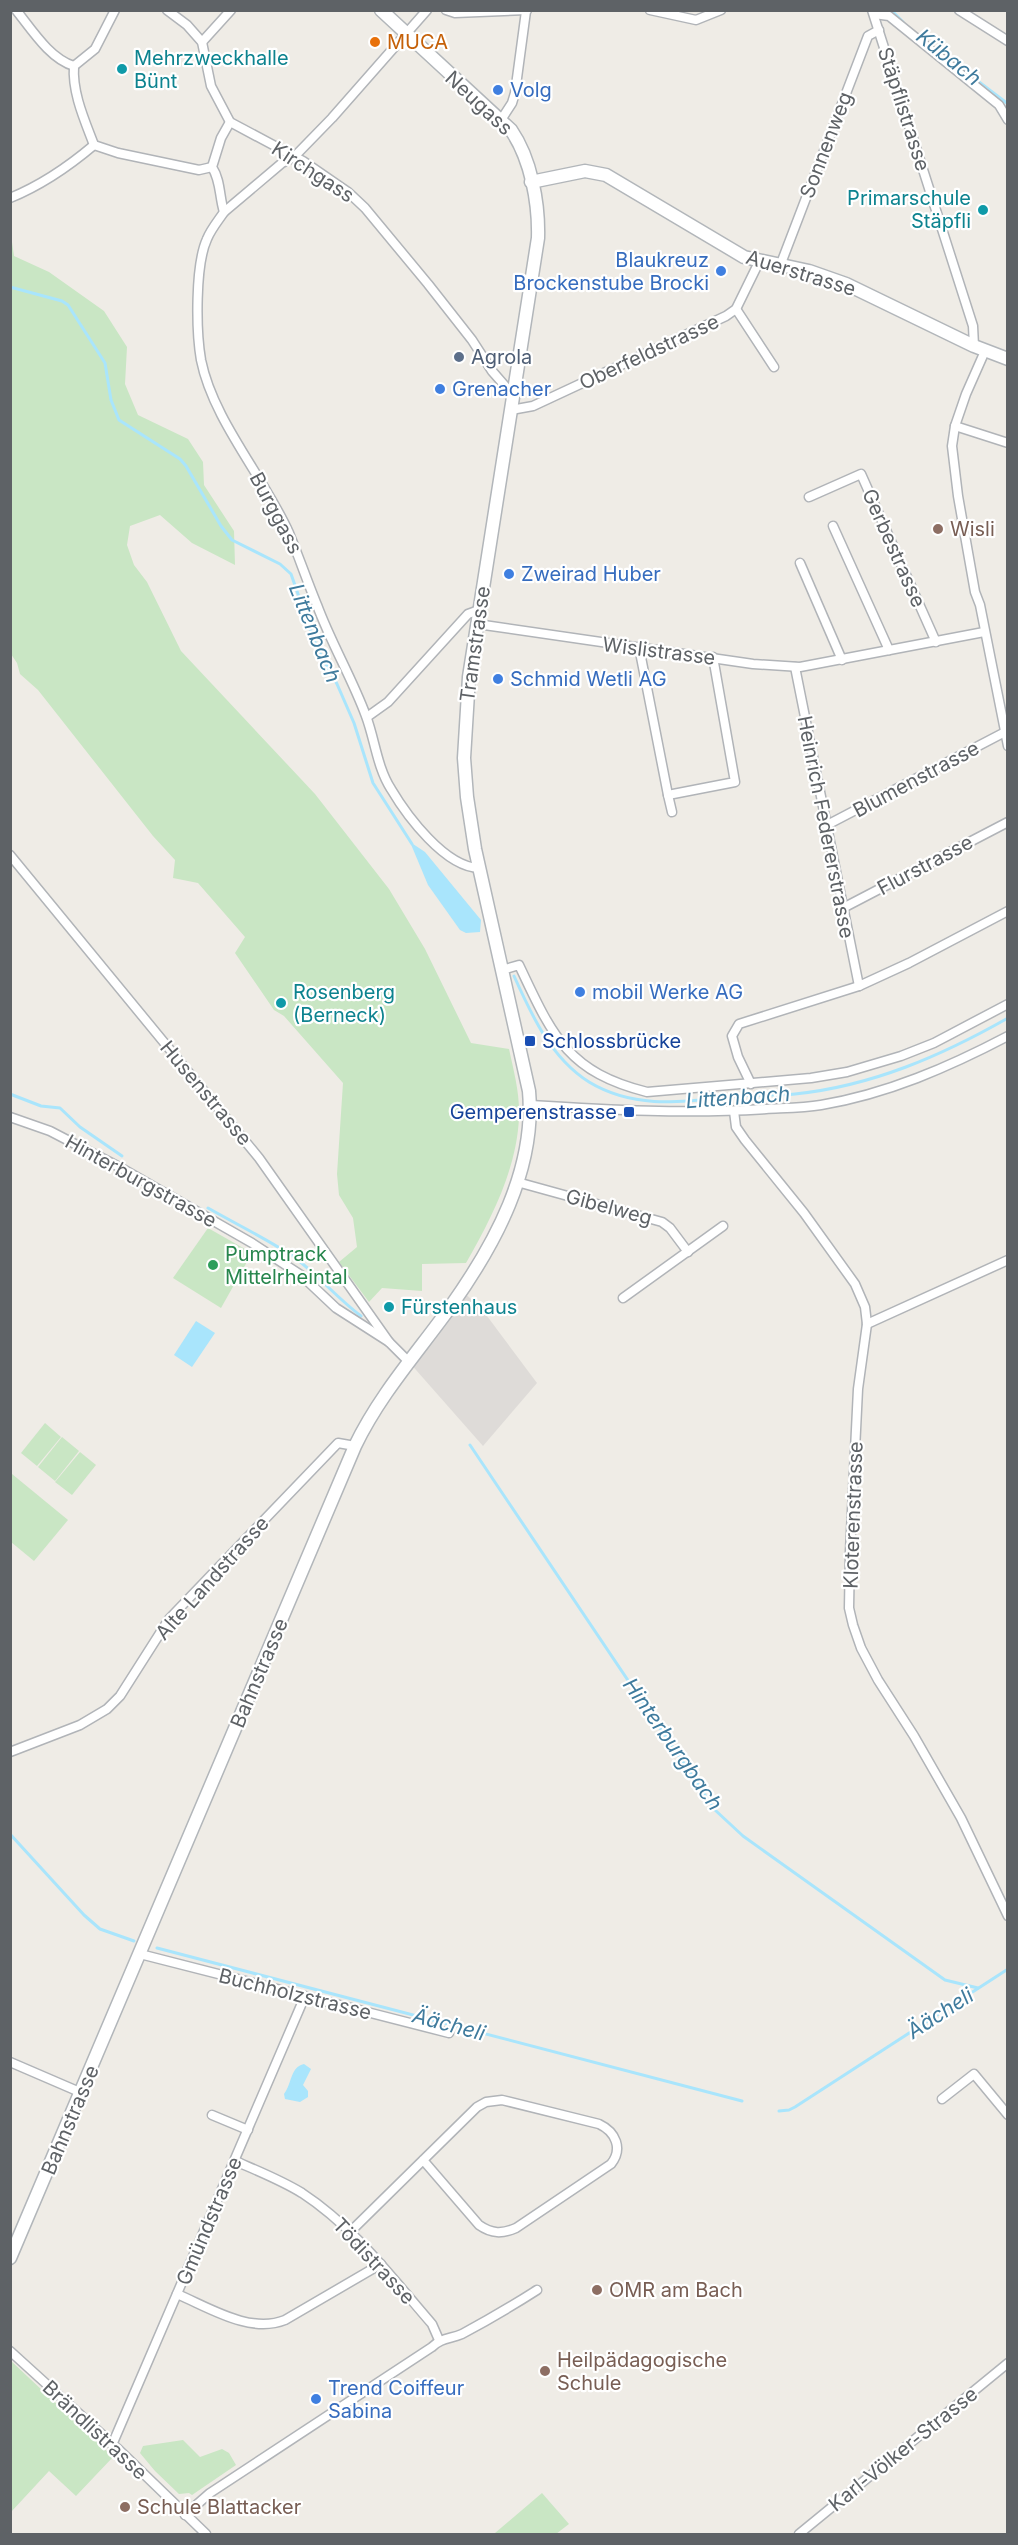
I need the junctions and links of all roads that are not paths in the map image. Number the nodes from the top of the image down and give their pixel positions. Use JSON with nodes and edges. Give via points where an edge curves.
{"nodes":[{"id":1,"x":16,"y":10,"type":"edge"},
{"id":2,"x":115,"y":10,"type":"edge"},
{"id":3,"x":166,"y":10,"type":"edge"},
{"id":4,"x":231,"y":10,"type":"edge"},
{"id":5,"x":381,"y":10,"type":"edge"},
{"id":6,"x":427,"y":10,"type":"edge"},
{"id":7,"x":446,"y":10,"type":"edge"},
{"id":8,"x":650,"y":10,"type":"edge"},
{"id":9,"x":721,"y":10,"type":"edge"},
{"id":10,"x":960,"y":10,"type":"edge"},
{"id":11,"x":527,"y":11,"type":"edge"},
{"id":12,"x":873,"y":12,"type":"edge"},
{"id":13,"x":879,"y":30,"type":"junction"},
{"id":14,"x":406,"y":33,"type":"junction"},
{"id":15,"x":1008,"y":41,"type":"edge"},
{"id":16,"x":202,"y":42,"type":"junction"},
{"id":17,"x":75,"y":66,"type":"junction"},
{"id":18,"x":501,"y":120,"type":"junction"},
{"id":19,"x":1008,"y":120,"type":"edge"},
{"id":20,"x":230,"y":122,"type":"junction"},
{"id":21,"x":94,"y":145,"type":"junction"},
{"id":22,"x":294,"y":157,"type":"junction"},
{"id":23,"x":212,"y":167,"type":"junction"},
{"id":24,"x":531,"y":182,"type":"junction"},
{"id":25,"x":10,"y":198,"type":"edge"},
{"id":26,"x":224,"y":212,"type":"junction"},
{"id":27,"x":759,"y":262,"type":"junction"},
{"id":28,"x":780,"y":266,"type":"junction"},
{"id":29,"x":736,"y":309,"type":"junction"},
{"id":30,"x":979,"y":348,"type":"junction"},
{"id":31,"x":1008,"y":358,"type":"edge"},
{"id":32,"x":774,"y":367,"type":"dead end"},
{"id":33,"x":514,"y":396,"type":"junction"},
{"id":34,"x":511,"y":410,"type":"junction"},
{"id":35,"x":955,"y":426,"type":"junction"},
{"id":36,"x":1008,"y":443,"type":"edge"},
{"id":37,"x":809,"y":496,"type":"dead end"},
{"id":38,"x":833,"y":526,"type":"dead end"},
{"id":39,"x":800,"y":563,"type":"dead end"},
{"id":40,"x":479,"y":610,"type":"junction"},
{"id":41,"x":477,"y":624,"type":"junction"},
{"id":42,"x":984,"y":632,"type":"junction"},
{"id":43,"x":936,"y":642,"type":"junction"},
{"id":44,"x":639,"y":647,"type":"junction"},
{"id":45,"x":889,"y":650,"type":"junction"},
{"id":46,"x":712,"y":657,"type":"junction"},
{"id":47,"x":842,"y":660,"type":"junction"},
{"id":48,"x":795,"y":667,"type":"junction"},
{"id":49,"x":367,"y":717,"type":"junction"},
{"id":50,"x":1005,"y":732,"type":"junction"},
{"id":51,"x":1008,"y":746,"type":"edge"},
{"id":52,"x":668,"y":795,"type":"junction"},
{"id":53,"x":672,"y":812,"type":"dead end"},
{"id":54,"x":1008,"y":822,"type":"edge"},
{"id":55,"x":827,"y":825,"type":"junction"},
{"id":56,"x":10,"y":855,"type":"edge"},
{"id":57,"x":479,"y":868,"type":"junction"},
{"id":58,"x":843,"y":908,"type":"junction"},
{"id":59,"x":1008,"y":911,"type":"edge"},
{"id":60,"x":502,"y":970,"type":"junction"},
{"id":61,"x":859,"y":986,"type":"junction"},
{"id":62,"x":1008,"y":1004,"type":"edge"},
{"id":63,"x":1008,"y":1036,"type":"edge"},
{"id":64,"x":751,"y":1084,"type":"junction"},
{"id":65,"x":531,"y":1105,"type":"junction"},
{"id":66,"x":734,"y":1114,"type":"junction"},
{"id":67,"x":10,"y":1117,"type":"edge"},
{"id":68,"x":517,"y":1182,"type":"junction"},
{"id":69,"x":723,"y":1226,"type":"dead end"},
{"id":70,"x":688,"y":1252,"type":"junction"},
{"id":71,"x":1008,"y":1260,"type":"edge"},
{"id":72,"x":623,"y":1298,"type":"dead end"},
{"id":73,"x":867,"y":1324,"type":"junction"},
{"id":74,"x":389,"y":1342,"type":"junction"},
{"id":75,"x":409,"y":1362,"type":"junction"},
{"id":76,"x":355,"y":1446,"type":"junction"},
{"id":77,"x":10,"y":1752,"type":"edge"},
{"id":78,"x":1008,"y":1916,"type":"edge"},
{"id":79,"x":140,"y":1954,"type":"junction"},
{"id":80,"x":305,"y":1996,"type":"junction"},
{"id":81,"x":449,"y":2033,"type":"dead end"},
{"id":82,"x":10,"y":2062,"type":"edge"},
{"id":83,"x":82,"y":2093,"type":"junction"},
{"id":84,"x":942,"y":2099,"type":"dead end"},
{"id":85,"x":212,"y":2115,"type":"dead end"},
{"id":86,"x":1008,"y":2115,"type":"edge"},
{"id":87,"x":248,"y":2130,"type":"junction"},
{"id":88,"x":423,"y":2160,"type":"junction"},
{"id":89,"x":235,"y":2161,"type":"junction"},
{"id":90,"x":350,"y":2232,"type":"junction"},
{"id":91,"x":11,"y":2256,"type":"edge"},
{"id":92,"x":381,"y":2264,"type":"junction"},
{"id":93,"x":537,"y":2290,"type":"dead end"},
{"id":94,"x":177,"y":2294,"type":"junction"},
{"id":95,"x":439,"y":2340,"type":"junction"},
{"id":96,"x":10,"y":2350,"type":"edge"},
{"id":97,"x":1008,"y":2363,"type":"edge"},
{"id":98,"x":112,"y":2445,"type":"junction"},
{"id":99,"x":185,"y":2515,"type":"junction"},
{"id":100,"x":206,"y":2535,"type":"edge"},
{"id":101,"x":799,"y":2535,"type":"edge"}],
"edges":[{"from":1,"to":17,"type":"street","via":[[49,50],[64,63]]},
{"from":2,"to":17,"type":"street","via":[[95,49]]},
{"from":3,"to":16,"type":"street"},
{"from":4,"to":16,"type":"street"},
{"from":5,"to":14,"type":"main road","name":"Neugass"},
{"from":6,"to":14,"type":"street","name":"Burggass"},
{"from":7,"to":11,"type":"street"},
{"from":8,"to":9,"type":"street","via":[[696,20]]},
{"from":10,"to":15,"type":"street"},
{"from":11,"to":18,"type":"street","via":[[515,93]]},
{"from":12,"to":13,"type":"street","name":"Stäpflistrasse"},
{"from":12,"to":19,"type":"street","via":[[889,16],[999,105]]},
{"from":13,"to":28,"type":"street","name":"Sonnenweg","via":[[868,36]]},
{"from":13,"to":30,"type":"street","name":"Stäpflistrasse"},
{"from":14,"to":18,"type":"main road","name":"Neugass"},
{"from":14,"to":22,"type":"street","name":"Burggass"},
{"from":16,"to":20,"type":"street","via":[[211,86]]},
{"from":17,"to":21,"type":"street","via":[[80,106]]},
{"from":18,"to":24,"type":"main road","name":"Neugass","via":[[519,141]]},
{"from":20,"to":22,"type":"street","name":"Kirchgass"},
{"from":20,"to":23,"type":"street"},
{"from":21,"to":23,"type":"street","via":[[199,170]]},
{"from":21,"to":25,"type":"street","via":[[69,166]]},
{"from":22,"to":26,"type":"street","name":"Burggass","via":[[282,162]]},
{"from":22,"to":33,"type":"street","name":"Kirchgass","via":[[348,192],[365,208]]},
{"from":23,"to":26,"type":"street","via":[[219,179]]},
{"from":24,"to":27,"type":"main road","name":"Auerstrasse","via":[[585,171],[606,175],[735,252]]},
{"from":24,"to":33,"type":"main road","name":"Tramstrasse","via":[[538,238]]},
{"from":26,"to":49,"type":"street","name":"Burggass","via":[[202,251],[198,283],[201,362],[226,420],[280,513]]},
{"from":27,"to":28,"type":"main road","name":"Auerstrasse"},
{"from":27,"to":29,"type":"street","name":"Oberfeldstrasse"},
{"from":28,"to":30,"type":"main road","name":"Auerstrasse","via":[[846,284]]},
{"from":29,"to":32,"type":"street"},
{"from":29,"to":34,"type":"street","name":"Oberfeldstrasse","via":[[532,406]]},
{"from":30,"to":31,"type":"main road","name":"Auerstrasse"},
{"from":30,"to":35,"type":"street"},
{"from":33,"to":34,"type":"main road","name":"Tramstrasse"},
{"from":34,"to":40,"type":"main road","name":"Tramstrasse"},
{"from":35,"to":36,"type":"street"},
{"from":35,"to":42,"type":"street","via":[[953,465]]},
{"from":37,"to":43,"type":"street","name":"Gerbestrasse","via":[[861,474]]},
{"from":38,"to":45,"type":"street"},
{"from":39,"to":47,"type":"street"},
{"from":40,"to":41,"type":"main road","name":"Tramstrasse"},
{"from":40,"to":49,"type":"street","via":[[468,614],[388,702]]},
{"from":41,"to":44,"type":"street","name":"Wislistrasse"},
{"from":41,"to":57,"type":"main road","name":"Tramstrasse","via":[[466,702],[464,758]]},
{"from":42,"to":43,"type":"street","name":"Wislistrasse"},
{"from":42,"to":50,"type":"street"},
{"from":43,"to":45,"type":"street","name":"Wislistrasse"},
{"from":44,"to":46,"type":"street","name":"Wislistrasse"},
{"from":44,"to":52,"type":"street"},
{"from":45,"to":47,"type":"street","name":"Wislistrasse"},
{"from":46,"to":48,"type":"street","name":"Wislistrasse"},
{"from":46,"to":52,"type":"street","via":[[736,785]]},
{"from":47,"to":48,"type":"street","name":"Wislistrasse"},
{"from":48,"to":55,"type":"street","name":"Heinrich Federerstrasse"},
{"from":49,"to":57,"type":"street","name":"Burggass","via":[[384,775],[404,808],[444,853],[463,866]]},
{"from":50,"to":51,"type":"street"},
{"from":50,"to":55,"type":"street","name":"Blumenstrasse"},
{"from":52,"to":53,"type":"street"},
{"from":54,"to":58,"type":"street","name":"Flurstrasse"},
{"from":55,"to":58,"type":"street","name":"Heinrich Federerstrasse"},
{"from":56,"to":74,"type":"street","name":"Husenstrasse","via":[[259,1158]]},
{"from":57,"to":60,"type":"main road","name":"Tramstrasse"},
{"from":58,"to":61,"type":"street","name":"Heinrich Federerstrasse"},
{"from":59,"to":61,"type":"street"},
{"from":60,"to":64,"type":"street","via":[[519,965],[564,1047],[594,1072],[621,1086],[647,1092]]},
{"from":60,"to":65,"type":"main road","name":"Tramstrasse"},
{"from":61,"to":64,"type":"street","via":[[739,1024],[732,1036],[733,1044]]},
{"from":62,"to":64,"type":"street","via":[[934,1043],[879,1064],[829,1076]]},
{"from":63,"to":66,"type":"street","via":[[932,1073],[860,1096],[820,1105]]},
{"from":65,"to":66,"type":"street"},
{"from":65,"to":68,"type":"main road","name":"Bahnstrasse","via":[[530,1131]]},
{"from":66,"to":73,"type":"street","name":"Kloterenstrasse","via":[[745,1140],[855,1284]]},
{"from":67,"to":74,"type":"street","name":"Hinterburgstrasse","via":[[50,1131],[112,1163],[252,1242],[301,1275],[336,1308]]},
{"from":68,"to":70,"type":"street","name":"Gibelweg","via":[[662,1222]]},
{"from":68,"to":75,"type":"main road","name":"Bahnstrasse","via":[[499,1226],[475,1268]]},
{"from":69,"to":70,"type":"street"},
{"from":70,"to":72,"type":"street"},
{"from":71,"to":73,"type":"street"},
{"from":73,"to":78,"type":"street","name":"Kloterenstrasse","via":[[858,1389],[850,1552],[849,1608],[853,1625],[878,1680],[961,1818]]},
{"from":74,"to":75,"type":"street","name":"Hinterburgstrasse"},
{"from":75,"to":76,"type":"main road","name":"Bahnstrasse","via":[[376,1406]]},
{"from":76,"to":77,"type":"street","name":"Alte Landstrasse","via":[[338,1443],[170,1619],[120,1696],[107,1709],[80,1725]]},
{"from":76,"to":79,"type":"main road","name":"Bahnstrasse"},
{"from":79,"to":80,"type":"street","name":"Buchholzstrasse"},
{"from":79,"to":83,"type":"main road","name":"Bahnstrasse"},
{"from":80,"to":81,"type":"street","name":"Buchholzstrasse"},
{"from":80,"to":87,"type":"street","name":"Gmündstrasse"},
{"from":82,"to":83,"type":"street"},
{"from":83,"to":91,"type":"main road","name":"Bahnstrasse"},
{"from":84,"to":86,"type":"street","via":[[975,2074]]},
{"from":85,"to":87,"type":"street"},
{"from":87,"to":89,"type":"street","name":"Gmündstrasse"},
{"from":88,"to":88,"type":"street","via":[[477,2107],[493,2100],[599,2124],[611,2132],[618,2146],[611,2164],[503,2233],[490,2232],[479,2225]]},
{"from":88,"to":90,"type":"street"},
{"from":89,"to":90,"type":"street","name":"Tödistrasse","via":[[302,2193]]},
{"from":89,"to":94,"type":"street","name":"Gmündstrasse"},
{"from":90,"to":92,"type":"street","name":"Tödistrasse"},
{"from":92,"to":94,"type":"street","via":[[285,2320],[268,2325],[252,2324]]},
{"from":92,"to":95,"type":"street","name":"Tödistrasse","via":[[432,2324]]},
{"from":93,"to":95,"type":"street","via":[[495,2317],[455,2337]]},
{"from":94,"to":98,"type":"street","name":"Gmündstrasse"},
{"from":95,"to":99,"type":"street","via":[[210,2493]]},
{"from":96,"to":98,"type":"street","name":"Brändlistrasse"},
{"from":97,"to":101,"type":"street","name":"Karl-Völker-Strasse"},
{"from":98,"to":99,"type":"street","name":"Brändlistrasse"},
{"from":99,"to":100,"type":"street","name":"Brändlistrasse"}]}
